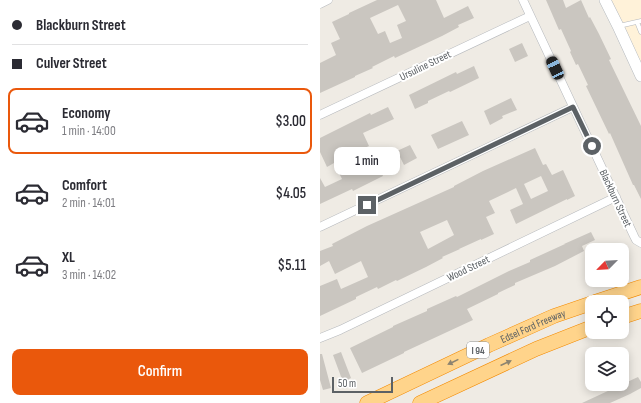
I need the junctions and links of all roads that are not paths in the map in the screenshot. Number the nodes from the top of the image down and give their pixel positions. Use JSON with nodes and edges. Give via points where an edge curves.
{"nodes":[{"id":1,"x":328,"y":0,"type":"edge"},
{"id":2,"x":523,"y":0,"type":"edge"},
{"id":3,"x":605,"y":0,"type":"edge"},
{"id":4,"x":320,"y":4,"type":"edge"},
{"id":5,"x":530,"y":16,"type":"junction"},
{"id":6,"x":639,"y":22,"type":"edge"},
{"id":7,"x":618,"y":26,"type":"junction"},
{"id":8,"x":641,"y":32,"type":"edge"},
{"id":9,"x":641,"y":76,"type":"edge"},
{"id":10,"x":573,"y":107,"type":"junction"},
{"id":11,"x":320,"y":115,"type":"edge"},
{"id":12,"x":616,"y":197,"type":"junction"},
{"id":13,"x":320,"y":227,"type":"edge"},
{"id":14,"x":640,"y":243,"type":"edge"},
{"id":15,"x":641,"y":287,"type":"edge"},
{"id":16,"x":616,"y":295,"type":"edge"},
{"id":17,"x":585,"y":305,"type":"edge"},
{"id":18,"x":641,"y":311,"type":"edge"},
{"id":19,"x":629,"y":315,"type":"edge"},
{"id":20,"x":585,"y":330,"type":"edge"},
{"id":21,"x":320,"y":338,"type":"edge"},
{"id":22,"x":367,"y":403,"type":"edge"},
{"id":23,"x":420,"y":403,"type":"edge"}],
"edges":[{"from":1,"to":4,"type":"street"},
{"from":2,"to":5,"type":"street","name":"Blackburn Street"},
{"from":3,"to":7,"type":"street"},
{"from":5,"to":10,"type":"street","name":"Blackburn Street"},
{"from":5,"to":11,"type":"street","name":"Ursuline Street"},
{"from":6,"to":7,"type":"lane"},
{"from":6,"to":8,"type":"lane"},
{"from":7,"to":9,"type":"street"},
{"from":10,"to":12,"type":"street","name":"Blackburn Street"},
{"from":10,"to":13,"type":"street"},
{"from":12,"to":14,"type":"street","name":"Blackburn Street","via":[[636,240]]},
{"from":12,"to":21,"type":"street","name":"Wood Street"},
{"from":15,"to":16,"type":"highway"},
{"from":17,"to":22,"type":"highway","name":"Edsel Ford Freeway","number":"I 94","one_way":true,"via":[[554,316],[489,345]]},
{"from":18,"to":19,"type":"highway"},
{"from":23,"to":20,"type":"highway","name":"Edsel Ford Freeway","number":"I 94","one_way":true,"via":[[536,349]]}]}
